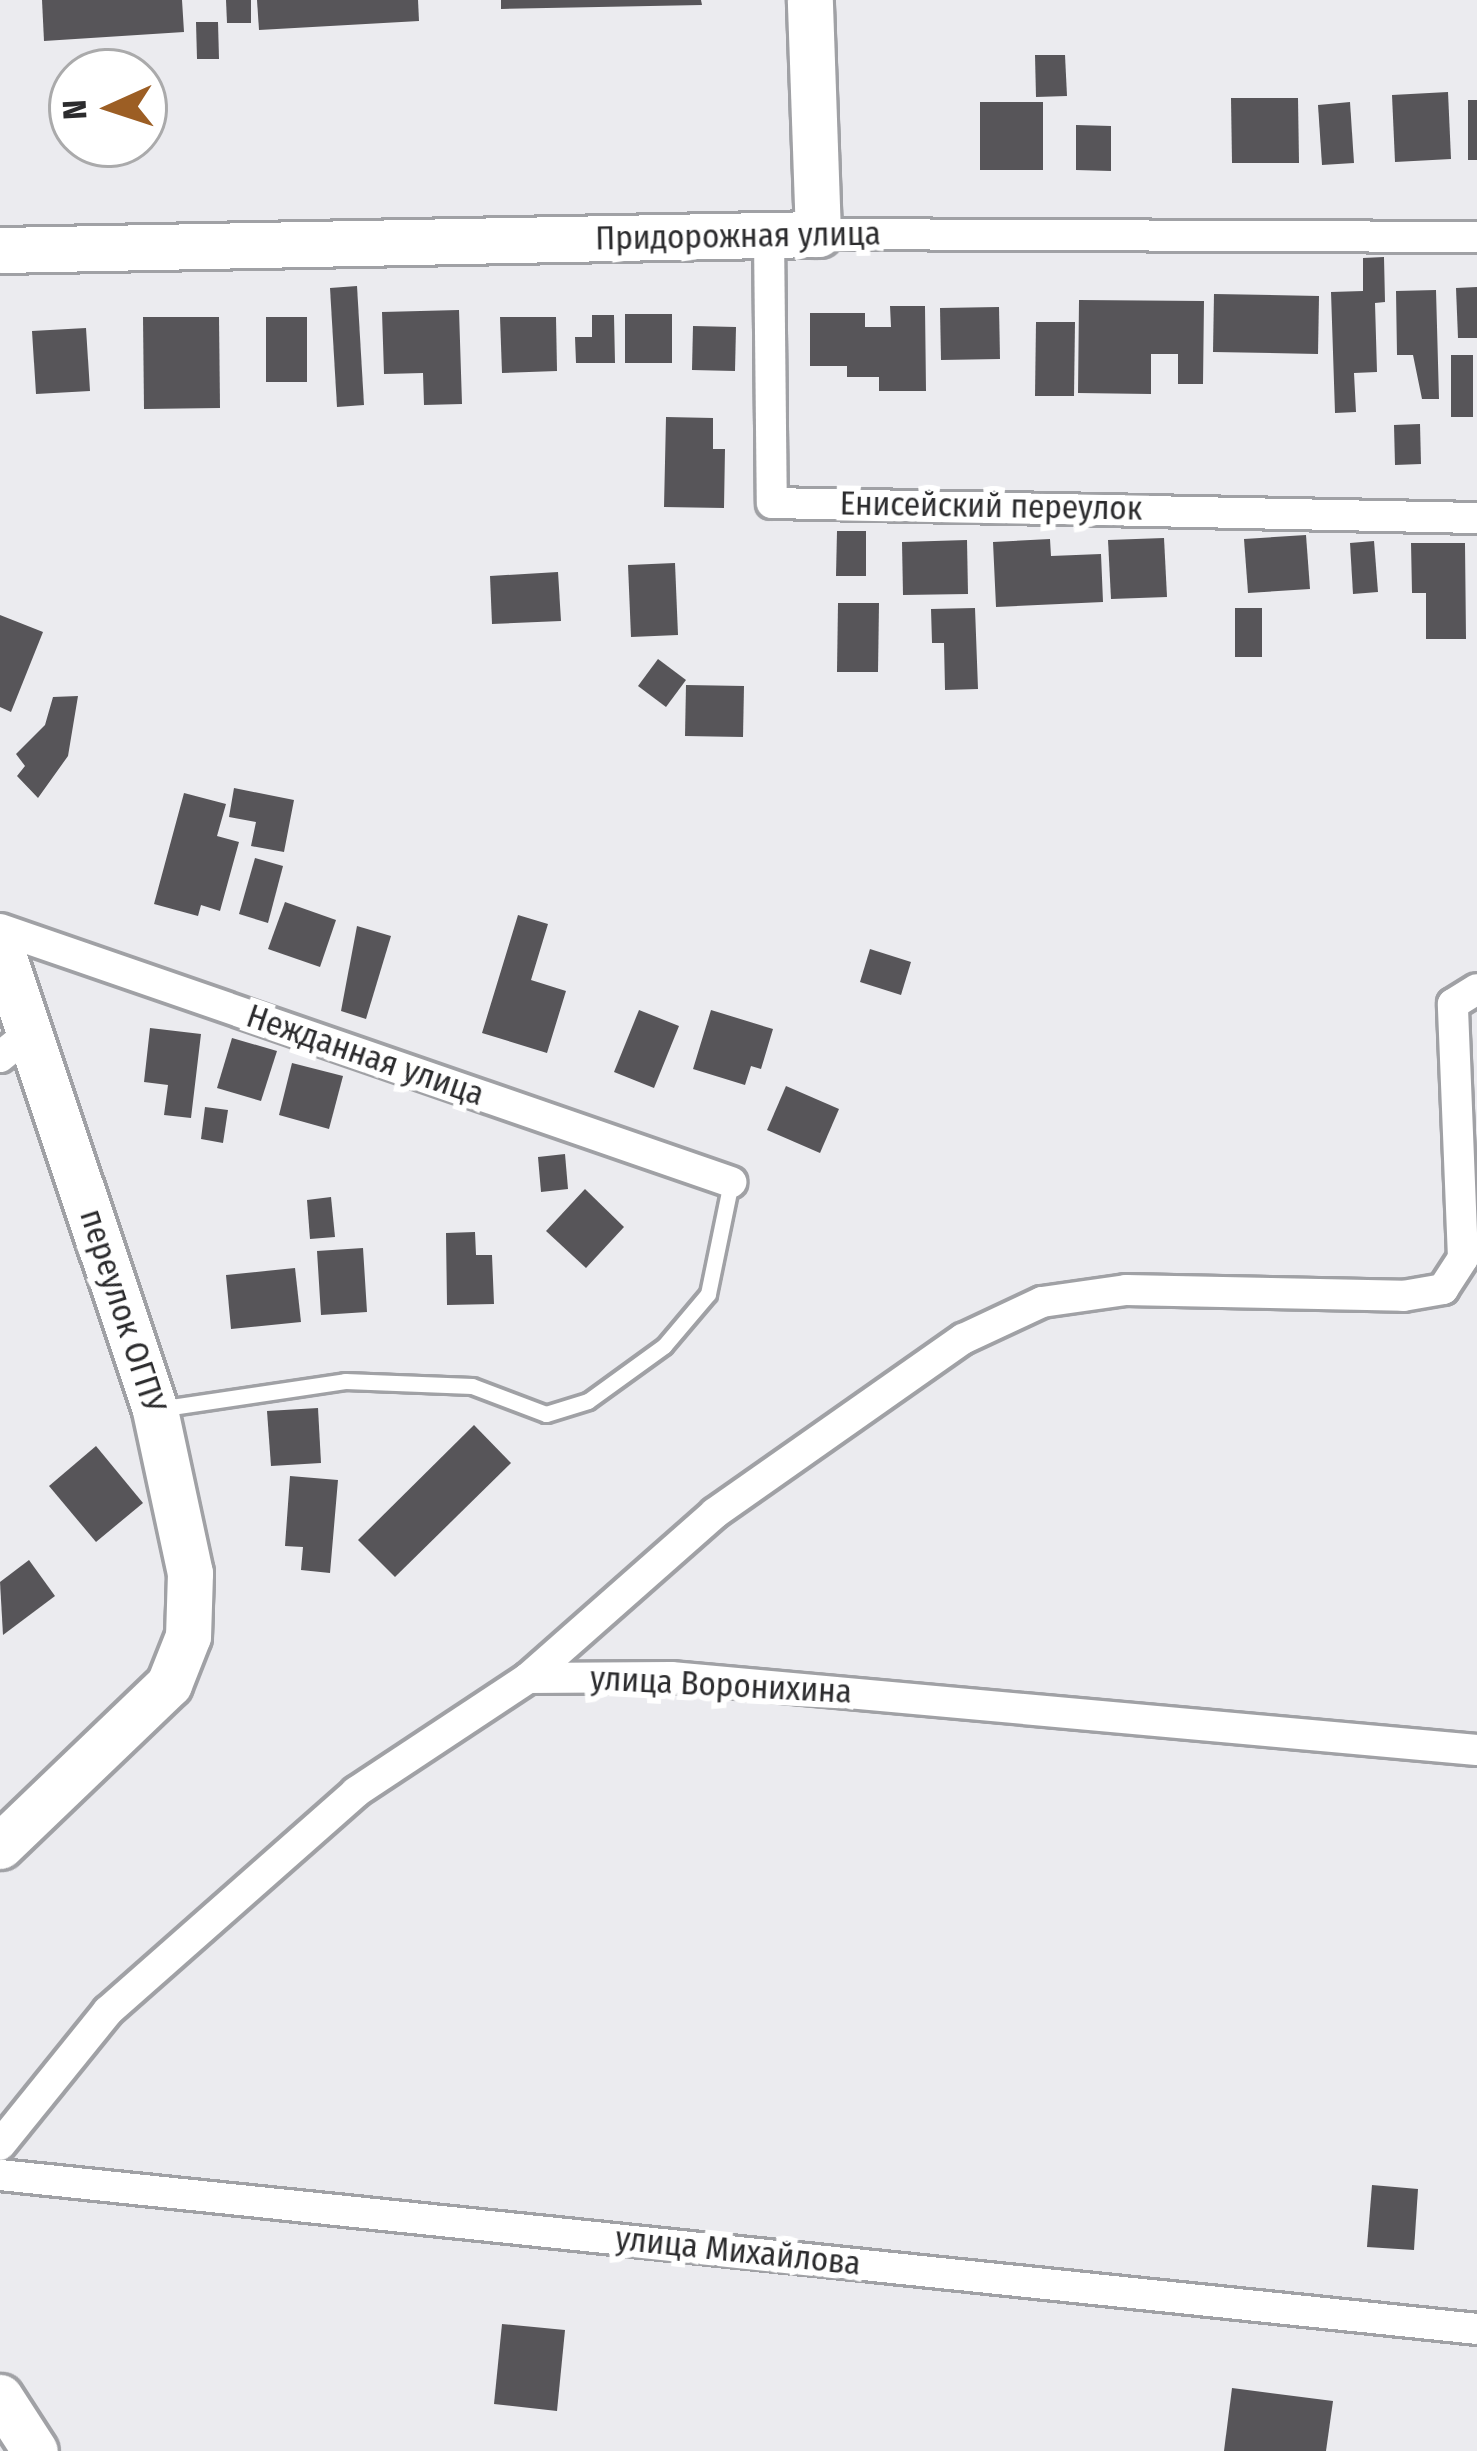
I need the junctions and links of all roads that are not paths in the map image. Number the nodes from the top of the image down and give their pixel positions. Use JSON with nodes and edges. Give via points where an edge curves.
{"nodes":[{"id":1,"x":810,"y":0,"type":"edge"},
{"id":2,"x":818,"y":235,"type":"junction"},
{"id":3,"x":769,"y":236,"type":"junction"},
{"id":4,"x":1477,"y":237,"type":"edge"},
{"id":5,"x":0,"y":250,"type":"edge"},
{"id":6,"x":1477,"y":518,"type":"edge"},
{"id":7,"x":0,"y":929,"type":"edge"},
{"id":8,"x":0,"y":946,"type":"edge"},
{"id":9,"x":1477,"y":989,"type":"edge"},
{"id":10,"x":16,"y":1044,"type":"edge"},
{"id":11,"x":731,"y":1182,"type":"joint"},
{"id":12,"x":155,"y":1410,"type":"junction"},
{"id":13,"x":528,"y":1678,"type":"junction"},
{"id":14,"x":1477,"y":1750,"type":"edge"},
{"id":15,"x":0,"y":1846,"type":"edge"},
{"id":16,"x":0,"y":2145,"type":"edge"},
{"id":17,"x":0,"y":2175,"type":"edge"},
{"id":18,"x":1477,"y":2329,"type":"edge"},
{"id":19,"x":0,"y":2398,"type":"edge"},
{"id":20,"x":35,"y":2451,"type":"edge"}],
"edges":[{"from":1,"to":2,"type":"street"},
{"from":2,"to":3,"type":"street","name":"Придорожная улица"},
{"from":2,"to":4,"type":"street","name":"Придорожная улица"},
{"from":3,"to":5,"type":"street","name":"Придорожная улица"},
{"from":3,"to":6,"type":"street","name":"Енисейский переулок","via":[[772,502]]},
{"from":7,"to":11,"type":"street","name":"Нежданная улица"},
{"from":8,"to":10,"type":"street","name":"переулок ОГПУ"},
{"from":9,"to":13,"type":"street","via":[[1453,1004],[1463,1258],[1443,1289],[1402,1296],[1126,1290],[1042,1302],[963,1339],[715,1513]]},
{"from":10,"to":12,"type":"street","name":"переулок ОГПУ"},
{"from":11,"to":12,"type":"lane","via":[[708,1294],[664,1346],[575,1406],[546,1414],[472,1386],[364,1381]]},
{"from":12,"to":15,"type":"street","name":"переулок ОГПУ","via":[[190,1573],[188,1636],[169,1684]]},
{"from":13,"to":14,"type":"street","name":"улица Воронихина","via":[[671,1677]]},
{"from":13,"to":16,"type":"street","via":[[356,1792],[108,2012]]},
{"from":17,"to":18,"type":"street","name":"улица Михайлова"},
{"from":19,"to":20,"type":"street"}]}
